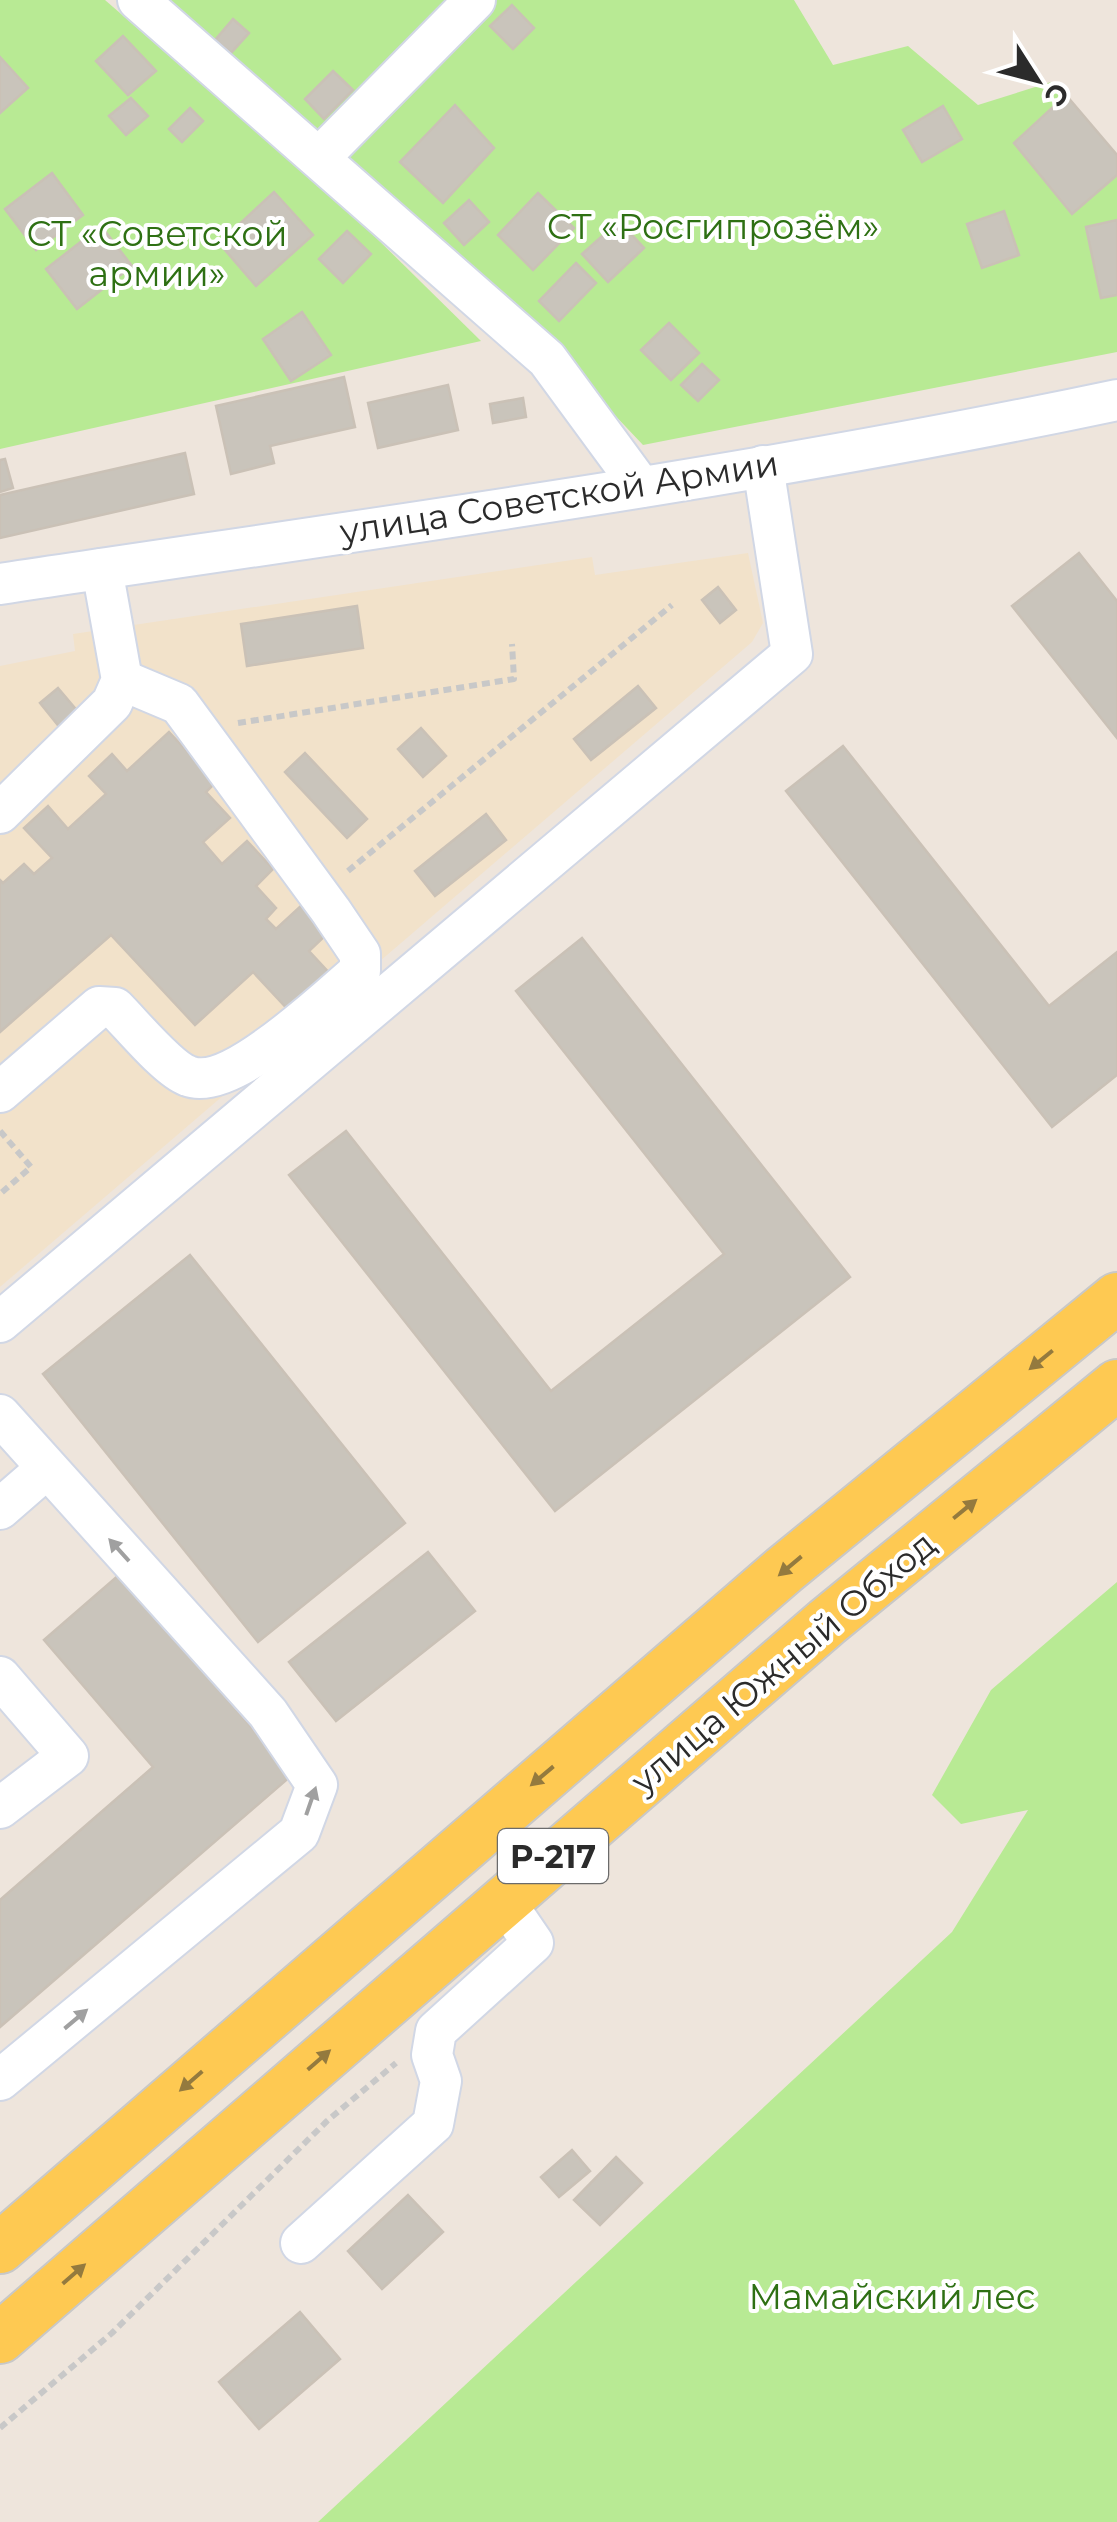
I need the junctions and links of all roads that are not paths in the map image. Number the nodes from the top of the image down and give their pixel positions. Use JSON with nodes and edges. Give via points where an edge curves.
{"nodes":[{"id":1,"x":138,"y":0,"type":"edge"},
{"id":2,"x":475,"y":0,"type":"edge"},
{"id":3,"x":318,"y":158,"type":"junction"},
{"id":4,"x":1117,"y":400,"type":"edge"},
{"id":5,"x":763,"y":466,"type":"junction"},
{"id":6,"x":640,"y":486,"type":"junction"},
{"id":7,"x":102,"y":568,"type":"junction"},
{"id":8,"x":0,"y":584,"type":"edge"},
{"id":9,"x":122,"y":680,"type":"junction"},
{"id":10,"x":0,"y":813,"type":"edge"},
{"id":11,"x":0,"y":1092,"type":"edge"},
{"id":12,"x":1117,"y":1298,"type":"edge"},
{"id":13,"x":0,"y":1322,"type":"edge"},
{"id":14,"x":1117,"y":1385,"type":"edge"},
{"id":15,"x":0,"y":1415,"type":"edge"},
{"id":16,"x":46,"y":1470,"type":"junction"},
{"id":17,"x":0,"y":1508,"type":"edge"},
{"id":18,"x":0,"y":1677,"type":"edge"},
{"id":19,"x":0,"y":1808,"type":"edge"},
{"id":20,"x":504,"y":1899,"type":"junction"},
{"id":21,"x":0,"y":2080,"type":"edge"},
{"id":22,"x":5,"y":2238,"type":"edge"},
{"id":23,"x":301,"y":2243,"type":"dead end"},
{"id":24,"x":0,"y":2338,"type":"edge"}],
"edges":[{"from":1,"to":3,"type":"street"},
{"from":2,"to":3,"type":"street"},
{"from":3,"to":6,"type":"street","via":[[547,359]]},
{"from":4,"to":5,"type":"street","name":"улица Советской Армии"},
{"from":5,"to":6,"type":"street","name":"улица Советской Армии"},
{"from":5,"to":13,"type":"street","via":[[792,654]]},
{"from":6,"to":7,"type":"street","name":"улица Советской Армии"},
{"from":7,"to":8,"type":"street","name":"улица Советской Армии"},
{"from":7,"to":9,"type":"street"},
{"from":9,"to":10,"type":"street","via":[[112,703]]},
{"from":9,"to":11,"type":"street","via":[[180,704],[360,954],[360,971],[266,1050],[207,1080],[185,1076],[115,1008],[99,1007]]},
{"from":12,"to":22,"type":"main road","name":"улица Южный Обход","number":"Р-217","one_way":true,"via":[[770,1582]]},
{"from":20,"to":14,"type":"main road","name":"улица Южный Обход","number":"Р-217","one_way":true},
{"from":15,"to":16,"type":"street"},
{"from":16,"to":17,"type":"street"},
{"from":21,"to":16,"type":"street","one_way":true,"via":[[299,1833],[317,1785],[268,1714]]},
{"from":18,"to":19,"type":"street","via":[[68,1756]]},
{"from":20,"to":23,"type":"street","via":[[533,1944],[441,2026],[432,2055],[440,2081],[433,2124]]},
{"from":24,"to":20,"type":"main road","name":"улица Южный Обход","number":"Р-217","one_way":true}]}
